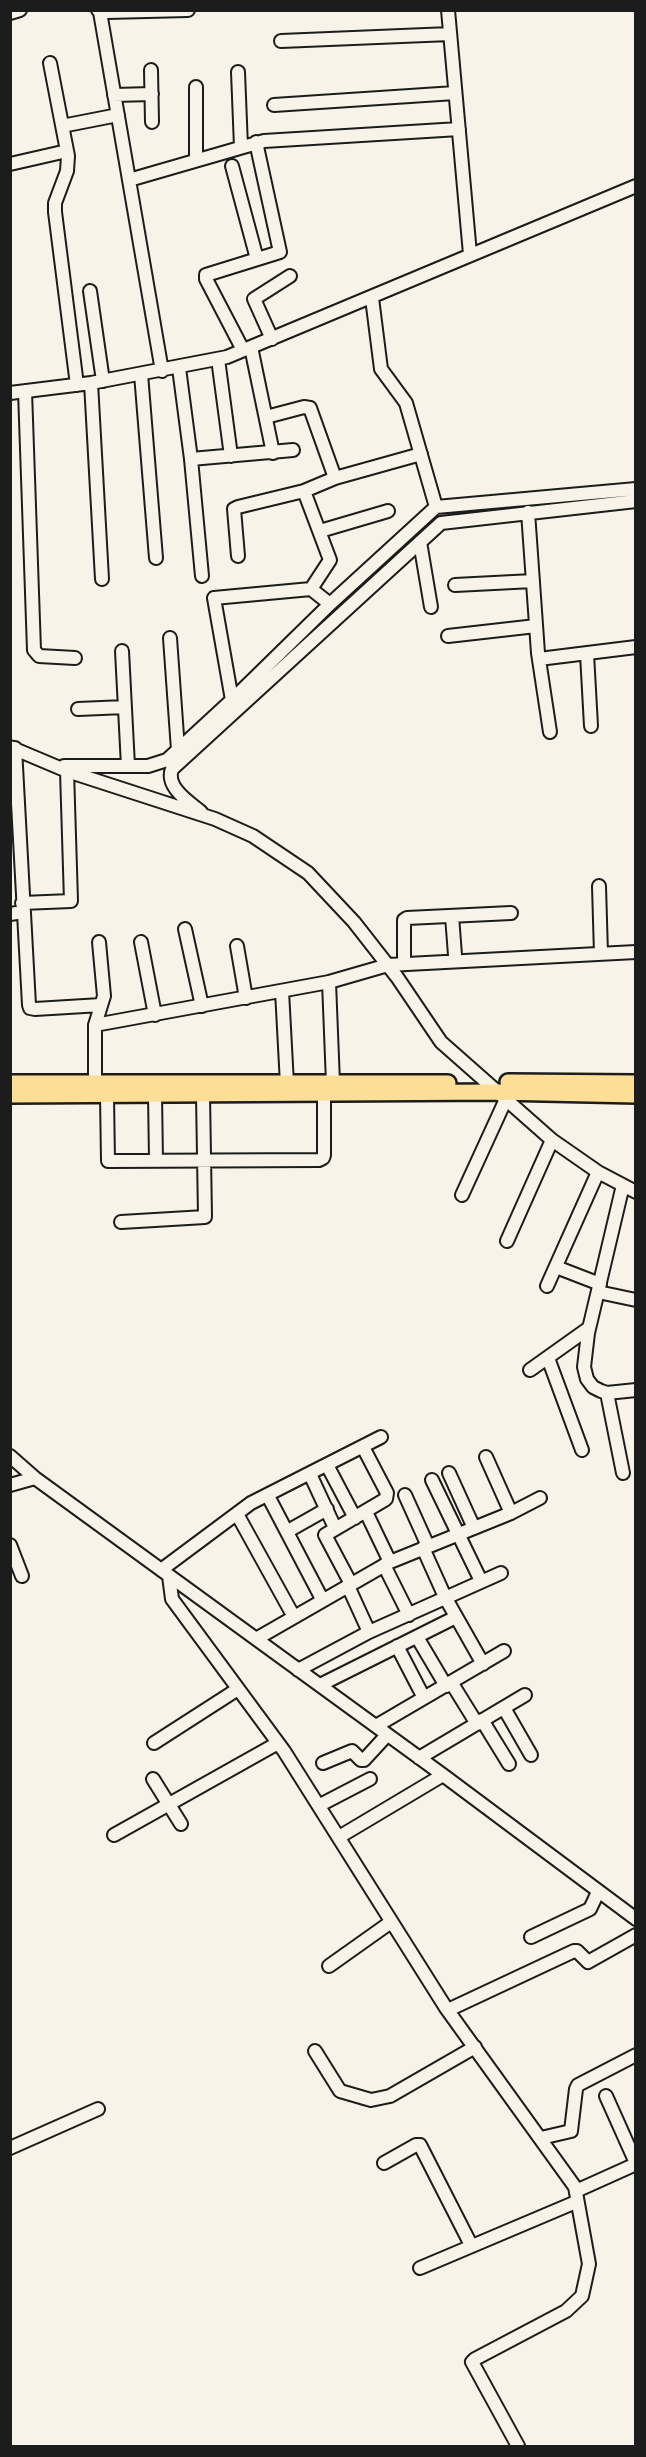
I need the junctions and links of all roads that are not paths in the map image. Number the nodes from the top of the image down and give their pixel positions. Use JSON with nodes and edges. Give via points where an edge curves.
{"nodes":[{"id":1,"x":20,"y":10,"type":"edge"},
{"id":2,"x":188,"y":10,"type":"edge"},
{"id":3,"x":448,"y":10,"type":"edge"},
{"id":4,"x":99,"y":11,"type":"edge"},
{"id":5,"x":10,"y":13,"type":"edge"},
{"id":6,"x":450,"y":34,"type":"junction"},
{"id":7,"x":281,"y":41,"type":"dead end"},
{"id":8,"x":50,"y":63,"type":"dead end"},
{"id":9,"x":151,"y":70,"type":"dead end"},
{"id":10,"x":238,"y":72,"type":"dead end"},
{"id":11,"x":196,"y":87,"type":"dead end"},
{"id":12,"x":455,"y":93,"type":"junction"},
{"id":13,"x":152,"y":94,"type":"junction"},
{"id":14,"x":114,"y":96,"type":"junction"},
{"id":15,"x":274,"y":105,"type":"dead end"},
{"id":16,"x":118,"y":115,"type":"junction"},
{"id":17,"x":152,"y":122,"type":"dead end"},
{"id":18,"x":67,"y":124,"type":"dead end"},
{"id":19,"x":459,"y":129,"type":"junction"},
{"id":20,"x":256,"y":142,"type":"junction"},
{"id":21,"x":241,"y":147,"type":"junction"},
{"id":22,"x":68,"y":151,"type":"junction"},
{"id":23,"x":196,"y":160,"type":"junction"},
{"id":24,"x":10,"y":164,"type":"edge"},
{"id":25,"x":232,"y":166,"type":"dead end"},
{"id":26,"x":129,"y":180,"type":"junction"},
{"id":27,"x":636,"y":186,"type":"edge"},
{"id":28,"x":470,"y":254,"type":"junction"},
{"id":29,"x":257,"y":259,"type":"junction"},
{"id":30,"x":290,"y":276,"type":"dead end"},
{"id":31,"x":90,"y":291,"type":"dead end"},
{"id":32,"x":372,"y":298,"type":"junction"},
{"id":33,"x":273,"y":339,"type":"junction"},
{"id":34,"x":247,"y":348,"type":"junction"},
{"id":35,"x":218,"y":359,"type":"junction"},
{"id":36,"x":179,"y":368,"type":"junction"},
{"id":37,"x":162,"y":371,"type":"junction"},
{"id":38,"x":141,"y":374,"type":"junction"},
{"id":39,"x":97,"y":382,"type":"junction"},
{"id":40,"x":77,"y":385,"type":"junction"},
{"id":41,"x":25,"y":391,"type":"junction"},
{"id":42,"x":10,"y":393,"type":"edge"},
{"id":43,"x":266,"y":417,"type":"junction"},
{"id":44,"x":293,"y":450,"type":"dead end"},
{"id":45,"x":273,"y":453,"type":"junction"},
{"id":46,"x":421,"y":454,"type":"junction"},
{"id":47,"x":231,"y":456,"type":"junction"},
{"id":48,"x":191,"y":459,"type":"junction"},
{"id":49,"x":335,"y":478,"type":"junction"},
{"id":50,"x":304,"y":491,"type":"junction"},
{"id":51,"x":635,"y":501,"type":"edge"},
{"id":52,"x":436,"y":507,"type":"junction"},
{"id":53,"x":388,"y":511,"type":"dead end"},
{"id":54,"x":528,"y":512,"type":"junction"},
{"id":55,"x":320,"y":531,"type":"junction"},
{"id":56,"x":420,"y":542,"type":"junction"},
{"id":57,"x":238,"y":556,"type":"dead end"},
{"id":58,"x":156,"y":558,"type":"dead end"},
{"id":59,"x":202,"y":576,"type":"dead end"},
{"id":60,"x":102,"y":579,"type":"dead end"},
{"id":61,"x":533,"y":581,"type":"junction"},
{"id":62,"x":455,"y":585,"type":"dead end"},
{"id":63,"x":311,"y":589,"type":"junction"},
{"id":64,"x":330,"y":604,"type":"junction"},
{"id":65,"x":431,"y":607,"type":"dead end"},
{"id":66,"x":536,"y":626,"type":"junction"},
{"id":67,"x":448,"y":636,"type":"dead end"},
{"id":68,"x":170,"y":638,"type":"dead end"},
{"id":69,"x":636,"y":647,"type":"edge"},
{"id":70,"x":122,"y":651,"type":"dead end"},
{"id":71,"x":587,"y":654,"type":"junction"},
{"id":72,"x":75,"y":658,"type":"dead end"},
{"id":73,"x":539,"y":659,"type":"junction"},
{"id":74,"x":232,"y":700,"type":"junction"},
{"id":75,"x":125,"y":707,"type":"junction"},
{"id":76,"x":78,"y":709,"type":"dead end"},
{"id":77,"x":591,"y":726,"type":"dead end"},
{"id":78,"x":550,"y":732,"type":"dead end"},
{"id":79,"x":13,"y":747,"type":"edge"},
{"id":80,"x":178,"y":750,"type":"junction"},
{"id":81,"x":128,"y":766,"type":"junction"},
{"id":82,"x":62,"y":769,"type":"junction"},
{"id":83,"x":205,"y":816,"type":"junction"},
{"id":84,"x":598,"y":886,"type":"dead end"},
{"id":85,"x":18,"y":910,"type":"edge"},
{"id":86,"x":511,"y":913,"type":"dead end"},
{"id":87,"x":452,"y":916,"type":"junction"},
{"id":88,"x":185,"y":929,"type":"dead end"},
{"id":89,"x":99,"y":942,"type":"dead end"},
{"id":90,"x":141,"y":942,"type":"dead end"},
{"id":91,"x":237,"y":946,"type":"dead end"},
{"id":92,"x":636,"y":952,"type":"edge"},
{"id":93,"x":601,"y":954,"type":"junction"},
{"id":94,"x":455,"y":955,"type":"dead end"},
{"id":95,"x":404,"y":964,"type":"junction"},
{"id":96,"x":388,"y":965,"type":"junction"},
{"id":97,"x":329,"y":982,"type":"junction"},
{"id":98,"x":282,"y":992,"type":"junction"},
{"id":99,"x":246,"y":998,"type":"junction"},
{"id":100,"x":101,"y":1005,"type":"junction"},
{"id":101,"x":202,"y":1006,"type":"junction"},
{"id":102,"x":155,"y":1015,"type":"junction"},
{"id":103,"x":95,"y":1024,"type":"junction"},
{"id":104,"x":10,"y":1083,"type":"edge"},
{"id":105,"x":95,"y":1083,"type":"junction"},
{"id":106,"x":636,"y":1083,"type":"edge"},
{"id":107,"x":287,"y":1084,"type":"junction"},
{"id":108,"x":329,"y":1089,"type":"junction"},
{"id":109,"x":497,"y":1091,"type":"junction"},
{"id":110,"x":10,"y":1095,"type":"edge"},
{"id":111,"x":155,"y":1095,"type":"junction"},
{"id":112,"x":203,"y":1095,"type":"junction"},
{"id":113,"x":636,"y":1095,"type":"edge"},
{"id":114,"x":107,"y":1096,"type":"junction"},
{"id":115,"x":552,"y":1140,"type":"junction"},
{"id":116,"x":205,"y":1159,"type":"junction"},
{"id":117,"x":156,"y":1160,"type":"junction"},
{"id":118,"x":598,"y":1172,"type":"junction"},
{"id":119,"x":623,"y":1185,"type":"junction"},
{"id":120,"x":636,"y":1192,"type":"edge"},
{"id":121,"x":462,"y":1195,"type":"dead end"},
{"id":122,"x":122,"y":1221,"type":"dead end"},
{"id":123,"x":507,"y":1241,"type":"dead end"},
{"id":124,"x":556,"y":1267,"type":"junction"},
{"id":125,"x":547,"y":1286,"type":"dead end"},
{"id":126,"x":599,"y":1288,"type":"junction"},
{"id":127,"x":636,"y":1300,"type":"edge"},
{"id":128,"x":589,"y":1328,"type":"junction"},
{"id":129,"x":548,"y":1358,"type":"junction"},
{"id":130,"x":530,"y":1370,"type":"dead end"},
{"id":131,"x":635,"y":1388,"type":"edge"},
{"id":132,"x":607,"y":1393,"type":"junction"},
{"id":133,"x":381,"y":1437,"type":"dead end"},
{"id":134,"x":363,"y":1447,"type":"junction"},
{"id":135,"x":582,"y":1450,"type":"dead end"},
{"id":136,"x":10,"y":1456,"type":"edge"},
{"id":137,"x":486,"y":1457,"type":"dead end"},
{"id":138,"x":327,"y":1466,"type":"junction"},
{"id":139,"x":449,"y":1473,"type":"dead end"},
{"id":140,"x":623,"y":1473,"type":"dead end"},
{"id":141,"x":310,"y":1474,"type":"junction"},
{"id":142,"x":35,"y":1478,"type":"junction"},
{"id":143,"x":432,"y":1480,"type":"dead end"},
{"id":144,"x":10,"y":1485,"type":"edge"},
{"id":145,"x":405,"y":1495,"type":"dead end"},
{"id":146,"x":268,"y":1496,"type":"junction"},
{"id":147,"x":540,"y":1498,"type":"dead end"},
{"id":148,"x":327,"y":1509,"type":"junction"},
{"id":149,"x":511,"y":1513,"type":"junction"},
{"id":150,"x":237,"y":1514,"type":"junction"},
{"id":151,"x":360,"y":1515,"type":"junction"},
{"id":152,"x":335,"y":1528,"type":"junction"},
{"id":153,"x":474,"y":1528,"type":"junction"},
{"id":154,"x":288,"y":1531,"type":"junction"},
{"id":155,"x":457,"y":1534,"type":"junction"},
{"id":156,"x":10,"y":1545,"type":"edge"},
{"id":157,"x":426,"y":1547,"type":"junction"},
{"id":158,"x":387,"y":1564,"type":"junction"},
{"id":159,"x":165,"y":1573,"type":"junction"},
{"id":160,"x":501,"y":1573,"type":"dead end"},
{"id":161,"x":22,"y":1576,"type":"dead end"},
{"id":162,"x":481,"y":1581,"type":"junction"},
{"id":163,"x":349,"y":1585,"type":"junction"},
{"id":164,"x":445,"y":1598,"type":"junction"},
{"id":165,"x":322,"y":1599,"type":"junction"},
{"id":166,"x":409,"y":1615,"type":"junction"},
{"id":167,"x":294,"y":1617,"type":"junction"},
{"id":168,"x":456,"y":1617,"type":"junction"},
{"id":169,"x":369,"y":1632,"type":"junction"},
{"id":170,"x":417,"y":1636,"type":"junction"},
{"id":171,"x":255,"y":1639,"type":"junction"},
{"id":172,"x":397,"y":1647,"type":"junction"},
{"id":173,"x":504,"y":1652,"type":"dead end"},
{"id":174,"x":483,"y":1664,"type":"junction"},
{"id":175,"x":298,"y":1670,"type":"junction"},
{"id":176,"x":448,"y":1684,"type":"junction"},
{"id":177,"x":320,"y":1685,"type":"junction"},
{"id":178,"x":238,"y":1689,"type":"junction"},
{"id":179,"x":525,"y":1695,"type":"dead end"},
{"id":180,"x":424,"y":1698,"type":"junction"},
{"id":181,"x":504,"y":1708,"type":"junction"},
{"id":182,"x":480,"y":1722,"type":"junction"},
{"id":183,"x":376,"y":1726,"type":"junction"},
{"id":184,"x":387,"y":1735,"type":"junction"},
{"id":185,"x":154,"y":1743,"type":"dead end"},
{"id":186,"x":278,"y":1743,"type":"junction"},
{"id":187,"x":531,"y":1755,"type":"dead end"},
{"id":188,"x":419,"y":1758,"type":"junction"},
{"id":189,"x":323,"y":1763,"type":"dead end"},
{"id":190,"x":509,"y":1764,"type":"dead end"},
{"id":191,"x":443,"y":1775,"type":"junction"},
{"id":192,"x":153,"y":1779,"type":"dead end"},
{"id":193,"x":370,"y":1779,"type":"dead end"},
{"id":194,"x":170,"y":1804,"type":"junction"},
{"id":195,"x":320,"y":1805,"type":"junction"},
{"id":196,"x":181,"y":1824,"type":"dead end"},
{"id":197,"x":114,"y":1835,"type":"dead end"},
{"id":198,"x":339,"y":1837,"type":"junction"},
{"id":199,"x":598,"y":1892,"type":"junction"},
{"id":200,"x":636,"y":1920,"type":"edge"},
{"id":201,"x":391,"y":1922,"type":"junction"},
{"id":202,"x":636,"y":1935,"type":"edge"},
{"id":203,"x":531,"y":1937,"type":"dead end"},
{"id":204,"x":329,"y":1966,"type":"dead end"},
{"id":205,"x":448,"y":2010,"type":"junction"},
{"id":206,"x":475,"y":2047,"type":"junction"},
{"id":207,"x":315,"y":2050,"type":"dead end"},
{"id":208,"x":636,"y":2055,"type":"edge"},
{"id":209,"x":606,"y":2096,"type":"dead end"},
{"id":210,"x":98,"y":2109,"type":"dead end"},
{"id":211,"x":542,"y":2138,"type":"junction"},
{"id":212,"x":10,"y":2148,"type":"edge"},
{"id":213,"x":384,"y":2163,"type":"dead end"},
{"id":214,"x":636,"y":2163,"type":"edge"},
{"id":215,"x":576,"y":2196,"type":"junction"},
{"id":216,"x":471,"y":2246,"type":"junction"},
{"id":217,"x":420,"y":2268,"type":"dead end"},
{"id":218,"x":518,"y":2446,"type":"edge"}],
"edges":[{"from":1,"to":5,"type":"street"},
{"from":2,"to":4,"type":"street"},
{"from":3,"to":6,"type":"street"},
{"from":4,"to":14,"type":"street"},
{"from":6,"to":7,"type":"street"},
{"from":6,"to":12,"type":"street"},
{"from":8,"to":22,"type":"street"},
{"from":9,"to":13,"type":"street"},
{"from":10,"to":21,"type":"street"},
{"from":11,"to":23,"type":"street"},
{"from":12,"to":15,"type":"street"},
{"from":12,"to":19,"type":"street"},
{"from":13,"to":14,"type":"street"},
{"from":13,"to":17,"type":"street"},
{"from":14,"to":16,"type":"street"},
{"from":16,"to":18,"type":"street"},
{"from":16,"to":26,"type":"street"},
{"from":19,"to":20,"type":"street"},
{"from":19,"to":28,"type":"street"},
{"from":20,"to":21,"type":"street"},
{"from":20,"to":29,"type":"street","via":[[281,248],[276,254]]},
{"from":21,"to":23,"type":"street"},
{"from":22,"to":24,"type":"street"},
{"from":22,"to":40,"type":"street","via":[[68,171],[55,213]]},
{"from":23,"to":26,"type":"street"},
{"from":25,"to":29,"type":"street"},
{"from":26,"to":37,"type":"street"},
{"from":27,"to":28,"type":"street"},
{"from":28,"to":32,"type":"street"},
{"from":29,"to":34,"type":"street","via":[[206,275]]},
{"from":30,"to":33,"type":"street","via":[[254,299]]},
{"from":31,"to":39,"type":"street"},
{"from":32,"to":33,"type":"street"},
{"from":32,"to":46,"type":"street","via":[[381,369],[406,403]]},
{"from":33,"to":34,"type":"street"},
{"from":34,"to":35,"type":"street"},
{"from":34,"to":43,"type":"street"},
{"from":35,"to":36,"type":"street"},
{"from":35,"to":47,"type":"street"},
{"from":36,"to":37,"type":"street"},
{"from":36,"to":48,"type":"street"},
{"from":37,"to":38,"type":"street"},
{"from":38,"to":39,"type":"street"},
{"from":38,"to":58,"type":"street"},
{"from":39,"to":40,"type":"street"},
{"from":39,"to":60,"type":"street"},
{"from":40,"to":41,"type":"street"},
{"from":41,"to":42,"type":"street"},
{"from":41,"to":72,"type":"street","via":[[34,650],[39,656]]},
{"from":43,"to":45,"type":"street"},
{"from":43,"to":49,"type":"street","via":[[310,408]]},
{"from":44,"to":45,"type":"street"},
{"from":45,"to":47,"type":"street"},
{"from":46,"to":49,"type":"street"},
{"from":46,"to":52,"type":"street"},
{"from":47,"to":48,"type":"street"},
{"from":48,"to":59,"type":"street"},
{"from":49,"to":50,"type":"street"},
{"from":50,"to":55,"type":"street"},
{"from":50,"to":57,"type":"street","via":[[234,510]]},
{"from":51,"to":52,"type":"street"},
{"from":51,"to":54,"type":"street"},
{"from":52,"to":64,"type":"street"},
{"from":53,"to":55,"type":"street"},
{"from":54,"to":56,"type":"street","via":[[446,521]]},
{"from":54,"to":61,"type":"street"},
{"from":55,"to":63,"type":"street","via":[[330,560]]},
{"from":56,"to":65,"type":"street"},
{"from":56,"to":83,"type":"street","via":[[172,770],[171,781],[177,790]]},
{"from":61,"to":62,"type":"street"},
{"from":61,"to":66,"type":"street"},
{"from":63,"to":64,"type":"street"},
{"from":63,"to":74,"type":"street","via":[[214,598]]},
{"from":64,"to":74,"type":"street"},
{"from":66,"to":67,"type":"street"},
{"from":66,"to":73,"type":"street"},
{"from":68,"to":80,"type":"street"},
{"from":69,"to":71,"type":"street"},
{"from":70,"to":75,"type":"street"},
{"from":71,"to":73,"type":"street"},
{"from":71,"to":77,"type":"street"},
{"from":73,"to":78,"type":"street"},
{"from":74,"to":80,"type":"street"},
{"from":75,"to":76,"type":"street"},
{"from":75,"to":81,"type":"street"},
{"from":79,"to":82,"type":"street"},
{"from":79,"to":85,"type":"street"},
{"from":80,"to":81,"type":"street","via":[[159,764]]},
{"from":81,"to":82,"type":"street"},
{"from":82,"to":83,"type":"street"},
{"from":82,"to":85,"type":"street","via":[[71,901]]},
{"from":83,"to":96,"type":"street","via":[[253,836],[308,873]]},
{"from":84,"to":93,"type":"street"},
{"from":85,"to":100,"type":"street","via":[[30,1008]]},
{"from":86,"to":87,"type":"street"},
{"from":87,"to":94,"type":"street"},
{"from":87,"to":95,"type":"street","via":[[404,920]]},
{"from":88,"to":101,"type":"street"},
{"from":89,"to":100,"type":"street","via":[[104,996]]},
{"from":90,"to":102,"type":"street"},
{"from":91,"to":99,"type":"street"},
{"from":92,"to":93,"type":"street"},
{"from":93,"to":95,"type":"street"},
{"from":95,"to":96,"type":"street"},
{"from":96,"to":97,"type":"street"},
{"from":96,"to":109,"type":"street","via":[[441,1042]]},
{"from":97,"to":98,"type":"street"},
{"from":97,"to":108,"type":"street"},
{"from":98,"to":99,"type":"street"},
{"from":98,"to":107,"type":"street"},
{"from":99,"to":101,"type":"street"},
{"from":100,"to":103,"type":"street"},
{"from":101,"to":102,"type":"street"},
{"from":102,"to":103,"type":"street"},
{"from":103,"to":105,"type":"street"},
{"from":104,"to":105,"type":"main road"},
{"from":105,"to":107,"type":"main road"},
{"from":106,"to":109,"type":"main road"},
{"from":107,"to":108,"type":"main road"},
{"from":108,"to":109,"type":"main road"},
{"from":108,"to":112,"type":"main road"},
{"from":108,"to":116,"type":"street","via":[[323,1158]]},
{"from":109,"to":113,"type":"main road"},
{"from":109,"to":115,"type":"street"},
{"from":109,"to":121,"type":"street"},
{"from":110,"to":114,"type":"main road"},
{"from":111,"to":112,"type":"main road"},
{"from":111,"to":114,"type":"main road"},
{"from":111,"to":117,"type":"street"},
{"from":112,"to":116,"type":"street"},
{"from":114,"to":117,"type":"street","via":[[108,1161]]},
{"from":115,"to":118,"type":"street"},
{"from":115,"to":123,"type":"street"},
{"from":116,"to":117,"type":"street"},
{"from":116,"to":122,"type":"street","via":[[205,1217]]},
{"from":118,"to":119,"type":"street"},
{"from":118,"to":124,"type":"street"},
{"from":119,"to":120,"type":"street"},
{"from":119,"to":126,"type":"street"},
{"from":124,"to":125,"type":"street"},
{"from":124,"to":126,"type":"street"},
{"from":126,"to":127,"type":"street"},
{"from":126,"to":128,"type":"street"},
{"from":128,"to":129,"type":"street"},
{"from":128,"to":132,"type":"street","via":[[584,1367],[587,1379],[592,1387]]},
{"from":129,"to":130,"type":"street"},
{"from":129,"to":135,"type":"street"},
{"from":131,"to":132,"type":"street"},
{"from":132,"to":140,"type":"street"},
{"from":133,"to":134,"type":"street"},
{"from":134,"to":138,"type":"street"},
{"from":134,"to":151,"type":"street","via":[[387,1496],[385,1502]]},
{"from":136,"to":142,"type":"street"},
{"from":137,"to":149,"type":"street"},
{"from":138,"to":141,"type":"street"},
{"from":138,"to":151,"type":"street"},
{"from":139,"to":153,"type":"street"},
{"from":141,"to":146,"type":"street"},
{"from":141,"to":148,"type":"street"},
{"from":142,"to":144,"type":"street"},
{"from":142,"to":159,"type":"street"},
{"from":143,"to":155,"type":"street"},
{"from":145,"to":157,"type":"street"},
{"from":146,"to":150,"type":"street"},
{"from":146,"to":154,"type":"street"},
{"from":147,"to":149,"type":"street"},
{"from":148,"to":152,"type":"street"},
{"from":148,"to":154,"type":"street"},
{"from":149,"to":153,"type":"street"},
{"from":150,"to":159,"type":"street"},
{"from":150,"to":167,"type":"street"},
{"from":151,"to":152,"type":"street"},
{"from":151,"to":158,"type":"street"},
{"from":152,"to":163,"type":"street","via":[[325,1535]]},
{"from":153,"to":155,"type":"street"},
{"from":154,"to":165,"type":"street"},
{"from":155,"to":157,"type":"street"},
{"from":155,"to":162,"type":"street"},
{"from":156,"to":161,"type":"street"},
{"from":157,"to":158,"type":"street"},
{"from":157,"to":164,"type":"street"},
{"from":158,"to":163,"type":"street"},
{"from":158,"to":166,"type":"street"},
{"from":159,"to":171,"type":"street"},
{"from":159,"to":178,"type":"street","via":[[172,1599]]},
{"from":160,"to":162,"type":"street"},
{"from":162,"to":164,"type":"street"},
{"from":163,"to":165,"type":"street"},
{"from":163,"to":169,"type":"street"},
{"from":164,"to":166,"type":"street"},
{"from":164,"to":168,"type":"street"},
{"from":165,"to":167,"type":"street"},
{"from":166,"to":169,"type":"street"},
{"from":167,"to":171,"type":"street"},
{"from":168,"to":170,"type":"street"},
{"from":168,"to":174,"type":"street"},
{"from":169,"to":175,"type":"street"},
{"from":170,"to":172,"type":"street"},
{"from":170,"to":176,"type":"street"},
{"from":171,"to":175,"type":"street"},
{"from":172,"to":177,"type":"street"},
{"from":172,"to":180,"type":"street"},
{"from":173,"to":174,"type":"street"},
{"from":174,"to":176,"type":"street"},
{"from":175,"to":177,"type":"street"},
{"from":176,"to":180,"type":"street"},
{"from":176,"to":182,"type":"street"},
{"from":177,"to":183,"type":"street"},
{"from":178,"to":185,"type":"street"},
{"from":178,"to":186,"type":"street"},
{"from":179,"to":181,"type":"street"},
{"from":180,"to":183,"type":"street"},
{"from":181,"to":182,"type":"street"},
{"from":181,"to":187,"type":"street"},
{"from":182,"to":188,"type":"street"},
{"from":182,"to":190,"type":"street"},
{"from":183,"to":184,"type":"street"},
{"from":184,"to":188,"type":"street"},
{"from":184,"to":189,"type":"street","via":[[364,1760],[352,1751]]},
{"from":186,"to":194,"type":"street"},
{"from":186,"to":195,"type":"street"},
{"from":188,"to":191,"type":"street"},
{"from":191,"to":198,"type":"street"},
{"from":191,"to":199,"type":"street"},
{"from":192,"to":194,"type":"street"},
{"from":193,"to":195,"type":"street"},
{"from":194,"to":196,"type":"street"},
{"from":194,"to":197,"type":"street"},
{"from":195,"to":198,"type":"street"},
{"from":198,"to":201,"type":"street"},
{"from":199,"to":200,"type":"street"},
{"from":199,"to":203,"type":"street","via":[[590,1909]]},
{"from":201,"to":204,"type":"street"},
{"from":201,"to":205,"type":"street"},
{"from":202,"to":205,"type":"street","via":[[588,1962],[574,1951]]},
{"from":205,"to":206,"type":"street"},
{"from":206,"to":207,"type":"street","via":[[378,2100],[340,2091]]},
{"from":206,"to":211,"type":"street"},
{"from":208,"to":211,"type":"street","via":[[578,2085],[571,2131]]},
{"from":209,"to":214,"type":"street"},
{"from":210,"to":212,"type":"street"},
{"from":211,"to":215,"type":"street"},
{"from":213,"to":216,"type":"street","via":[[420,2145]]},
{"from":214,"to":215,"type":"street"},
{"from":215,"to":216,"type":"street"},
{"from":215,"to":218,"type":"street","via":[[589,2264],[582,2296],[566,2311],[472,2362]]},
{"from":216,"to":217,"type":"street"}]}
